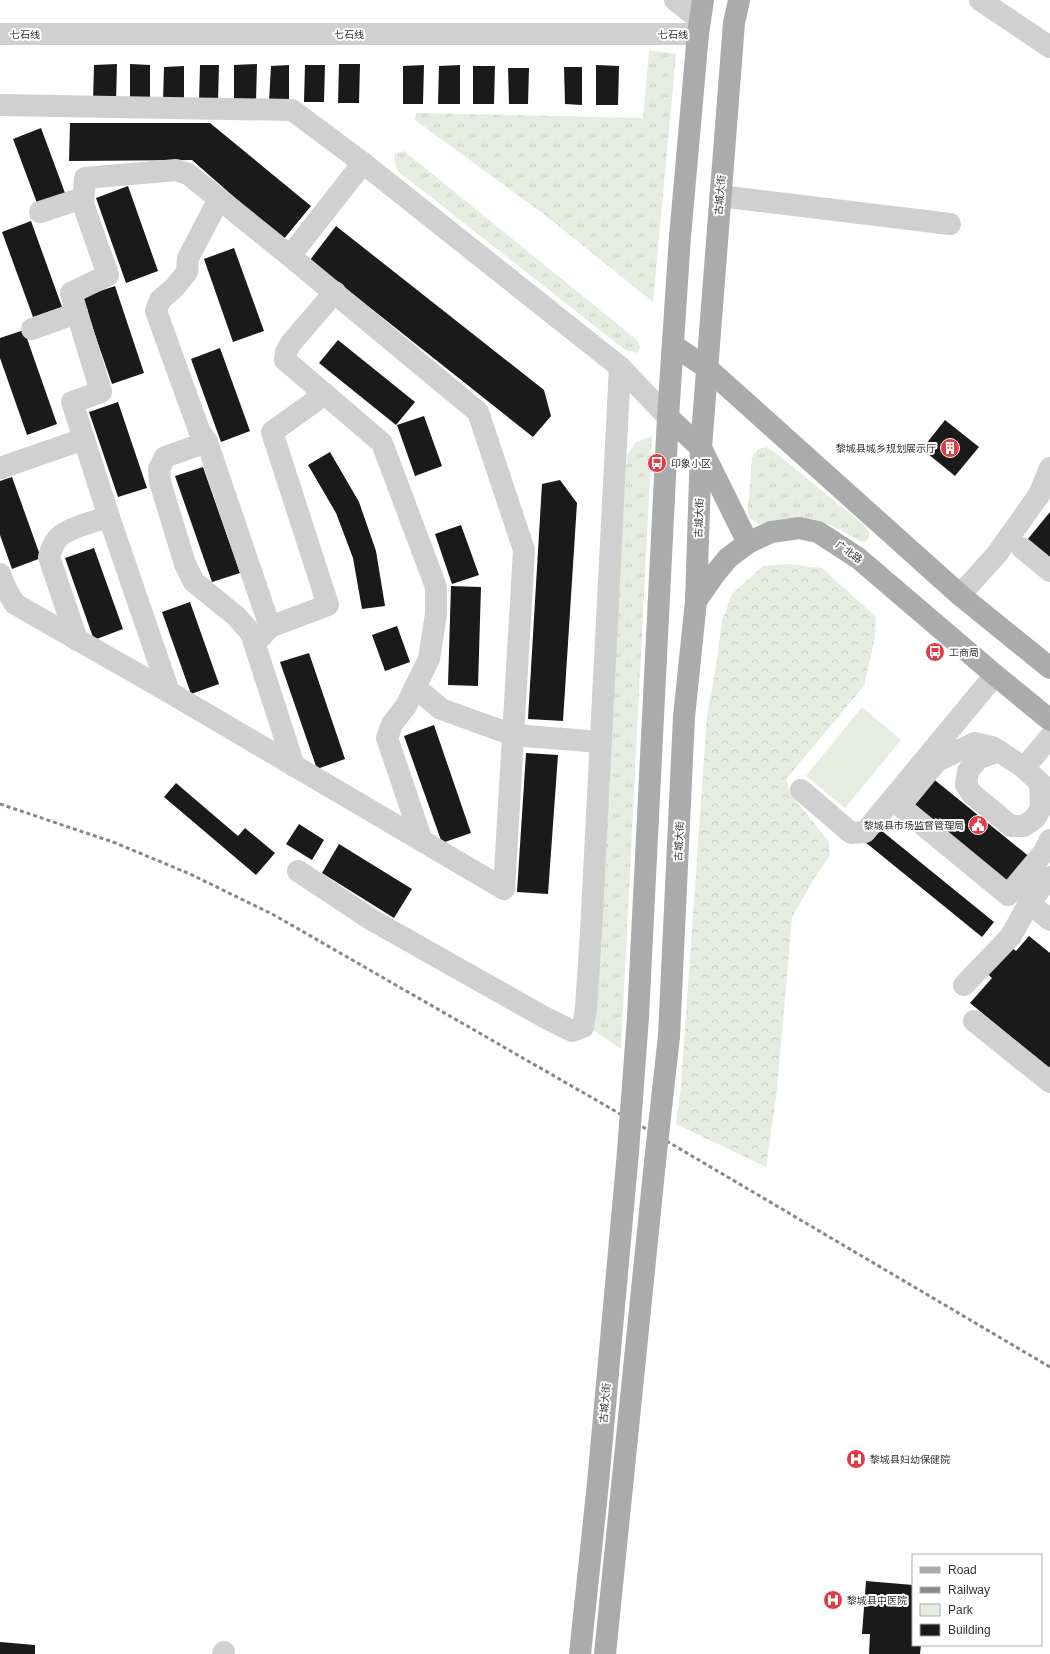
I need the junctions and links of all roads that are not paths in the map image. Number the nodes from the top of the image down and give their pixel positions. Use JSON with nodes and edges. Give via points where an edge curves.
{"nodes":[{"id":1,"x":675,"y":0,"type":"edge"},
{"id":2,"x":739,"y":0,"type":"edge"},
{"id":3,"x":980,"y":0,"type":"edge"},
{"id":4,"x":700,"y":18,"type":"edge"},
{"id":5,"x":0,"y":34,"type":"edge"},
{"id":6,"x":1050,"y":47,"type":"edge"},
{"id":7,"x":0,"y":105,"type":"edge"},
{"id":8,"x":363,"y":163,"type":"junction"},
{"id":9,"x":720,"y":196,"type":"junction"},
{"id":10,"x":83,"y":198,"type":"junction"},
{"id":11,"x":219,"y":199,"type":"junction"},
{"id":12,"x":40,"y":212,"type":"dead end"},
{"id":13,"x":950,"y":224,"type":"dead end"},
{"id":14,"x":290,"y":256,"type":"junction"},
{"id":15,"x":335,"y":292,"type":"junction"},
{"id":16,"x":77,"y":313,"type":"junction"},
{"id":17,"x":32,"y":329,"type":"dead end"},
{"id":18,"x":673,"y":345,"type":"junction"},
{"id":19,"x":620,"y":367,"type":"junction"},
{"id":20,"x":707,"y":368,"type":"junction"},
{"id":21,"x":325,"y":394,"type":"junction"},
{"id":22,"x":668,"y":417,"type":"junction"},
{"id":23,"x":84,"y":439,"type":"junction"},
{"id":24,"x":207,"y":442,"type":"junction"},
{"id":25,"x":700,"y":448,"type":"junction"},
{"id":26,"x":0,"y":468,"type":"edge"},
{"id":27,"x":1050,"y":468,"type":"edge"},
{"id":28,"x":109,"y":516,"type":"junction"},
{"id":29,"x":748,"y":543,"type":"junction"},
{"id":30,"x":1022,"y":548,"type":"dead end"},
{"id":31,"x":1050,"y":571,"type":"edge"},
{"id":32,"x":0,"y":574,"type":"edge"},
{"id":33,"x":960,"y":595,"type":"junction"},
{"id":34,"x":696,"y":601,"type":"junction"},
{"id":35,"x":270,"y":627,"type":"junction"},
{"id":36,"x":77,"y":640,"type":"junction"},
{"id":37,"x":254,"y":644,"type":"junction"},
{"id":38,"x":1050,"y":668,"type":"edge"},
{"id":39,"x":995,"y":675,"type":"junction"},
{"id":40,"x":415,"y":687,"type":"junction"},
{"id":41,"x":169,"y":692,"type":"junction"},
{"id":42,"x":1050,"y":720,"type":"edge"},
{"id":43,"x":513,"y":735,"type":"junction"},
{"id":44,"x":1050,"y":737,"type":"edge"},
{"id":45,"x":601,"y":742,"type":"junction"},
{"id":46,"x":999,"y":752,"type":"junction"},
{"id":47,"x":294,"y":766,"type":"junction"},
{"id":48,"x":1024,"y":768,"type":"junction"},
{"id":49,"x":1045,"y":787,"type":"edge"},
{"id":50,"x":800,"y":790,"type":"dead end"},
{"id":51,"x":1050,"y":840,"type":"edge"},
{"id":52,"x":422,"y":841,"type":"junction"},
{"id":53,"x":298,"y":871,"type":"dead end"},
{"id":54,"x":1050,"y":877,"type":"edge"},
{"id":55,"x":1029,"y":903,"type":"junction"},
{"id":56,"x":1050,"y":920,"type":"edge"},
{"id":57,"x":964,"y":985,"type":"dead end"},
{"id":58,"x":974,"y":1021,"type":"dead end"},
{"id":59,"x":1050,"y":1082,"type":"edge"},
{"id":60,"x":580,"y":1654,"type":"edge"},
{"id":61,"x":605,"y":1654,"type":"edge"}],
"edges":[{"from":1,"to":4,"type":"street"},
{"from":2,"to":9,"type":"main road","name":"古城大街","via":[[734,23]]},
{"from":3,"to":6,"type":"street"},
{"from":4,"to":5,"type":"street","name":"七石线"},
{"from":4,"to":18,"type":"main road"},
{"from":7,"to":8,"type":"street","via":[[292,110]]},
{"from":8,"to":14,"type":"street"},
{"from":8,"to":19,"type":"street"},
{"from":9,"to":13,"type":"street"},
{"from":9,"to":20,"type":"main road","name":"古城大街"},
{"from":10,"to":11,"type":"street","via":[[85,178],[176,170],[188,174]]},
{"from":10,"to":12,"type":"street"},
{"from":10,"to":16,"type":"street","via":[[82,204],[108,275],[70,292]]},
{"from":11,"to":14,"type":"street"},
{"from":11,"to":24,"type":"street","via":[[188,258],[187,272],[160,300],[156,311],[199,430]]},
{"from":14,"to":15,"type":"street"},
{"from":15,"to":21,"type":"street","via":[[291,343],[285,360]]},
{"from":15,"to":43,"type":"street","via":[[478,412],[524,550]]},
{"from":16,"to":17,"type":"street"},
{"from":16,"to":23,"type":"street","via":[[101,392],[72,402]]},
{"from":18,"to":20,"type":"main road"},
{"from":18,"to":22,"type":"main road"},
{"from":19,"to":22,"type":"street"},
{"from":19,"to":45,"type":"street"},
{"from":20,"to":25,"type":"main road","name":"古城大街"},
{"from":20,"to":33,"type":"main road"},
{"from":21,"to":35,"type":"street","via":[[272,432],[328,605]]},
{"from":21,"to":40,"type":"street","via":[[382,443],[436,587],[436,614],[429,659]]},
{"from":22,"to":25,"type":"main road"},
{"from":22,"to":60,"type":"main road","name":"古城大街","bridge":true,"via":[[638,1017],[598,1484]]},
{"from":23,"to":26,"type":"street"},
{"from":23,"to":28,"type":"street"},
{"from":24,"to":35,"type":"street"},
{"from":24,"to":37,"type":"street","via":[[165,457],[159,469],[160,482],[185,564],[194,582],[236,616],[251,633]]},
{"from":25,"to":29,"type":"main road"},
{"from":25,"to":34,"type":"main road","name":"古城大街"},
{"from":27,"to":33,"type":"street","via":[[1038,495],[997,554]]},
{"from":28,"to":36,"type":"street","via":[[59,537],[49,557]]},
{"from":28,"to":41,"type":"street"},
{"from":29,"to":34,"type":"main road","name":"广北路","via":[[728,558]]},
{"from":29,"to":39,"type":"main road","name":"广北路","via":[[771,532],[799,528],[818,532],[858,558]]},
{"from":30,"to":31,"type":"street"},
{"from":32,"to":36,"type":"street","via":[[14,604]]},
{"from":33,"to":38,"type":"main road"},
{"from":34,"to":61,"type":"main road","name":"古城大街","bridge":true,"via":[[684,717],[669,1036]]},
{"from":35,"to":37,"type":"street"},
{"from":36,"to":41,"type":"street"},
{"from":37,"to":47,"type":"street"},
{"from":39,"to":42,"type":"main road","name":"广北路"},
{"from":39,"to":50,"type":"street","via":[[865,832],[852,833]]},
{"from":40,"to":43,"type":"street","via":[[441,709]]},
{"from":40,"to":52,"type":"street","via":[[386,738]]},
{"from":41,"to":47,"type":"street"},
{"from":43,"to":45,"type":"street"},
{"from":43,"to":52,"type":"street","via":[[504,889]]},
{"from":44,"to":48,"type":"street"},
{"from":45,"to":53,"type":"street","via":[[584,1027],[572,1031],[544,1017],[372,920]]},
{"from":46,"to":48,"type":"street"},
{"from":46,"to":49,"type":"street","via":[[979,758],[968,770],[966,785],[972,794],[1011,826],[1024,826],[1035,818],[1041,808]]},
{"from":46,"to":51,"type":"street","via":[[992,747],[975,744],[937,761],[900,806],[1008,895],[1044,852]]},
{"from":47,"to":52,"type":"street"},
{"from":48,"to":49,"type":"street"},
{"from":54,"to":55,"type":"street"},
{"from":55,"to":56,"type":"street"},
{"from":55,"to":57,"type":"street","via":[[1011,936]]},
{"from":58,"to":59,"type":"street"}]}
